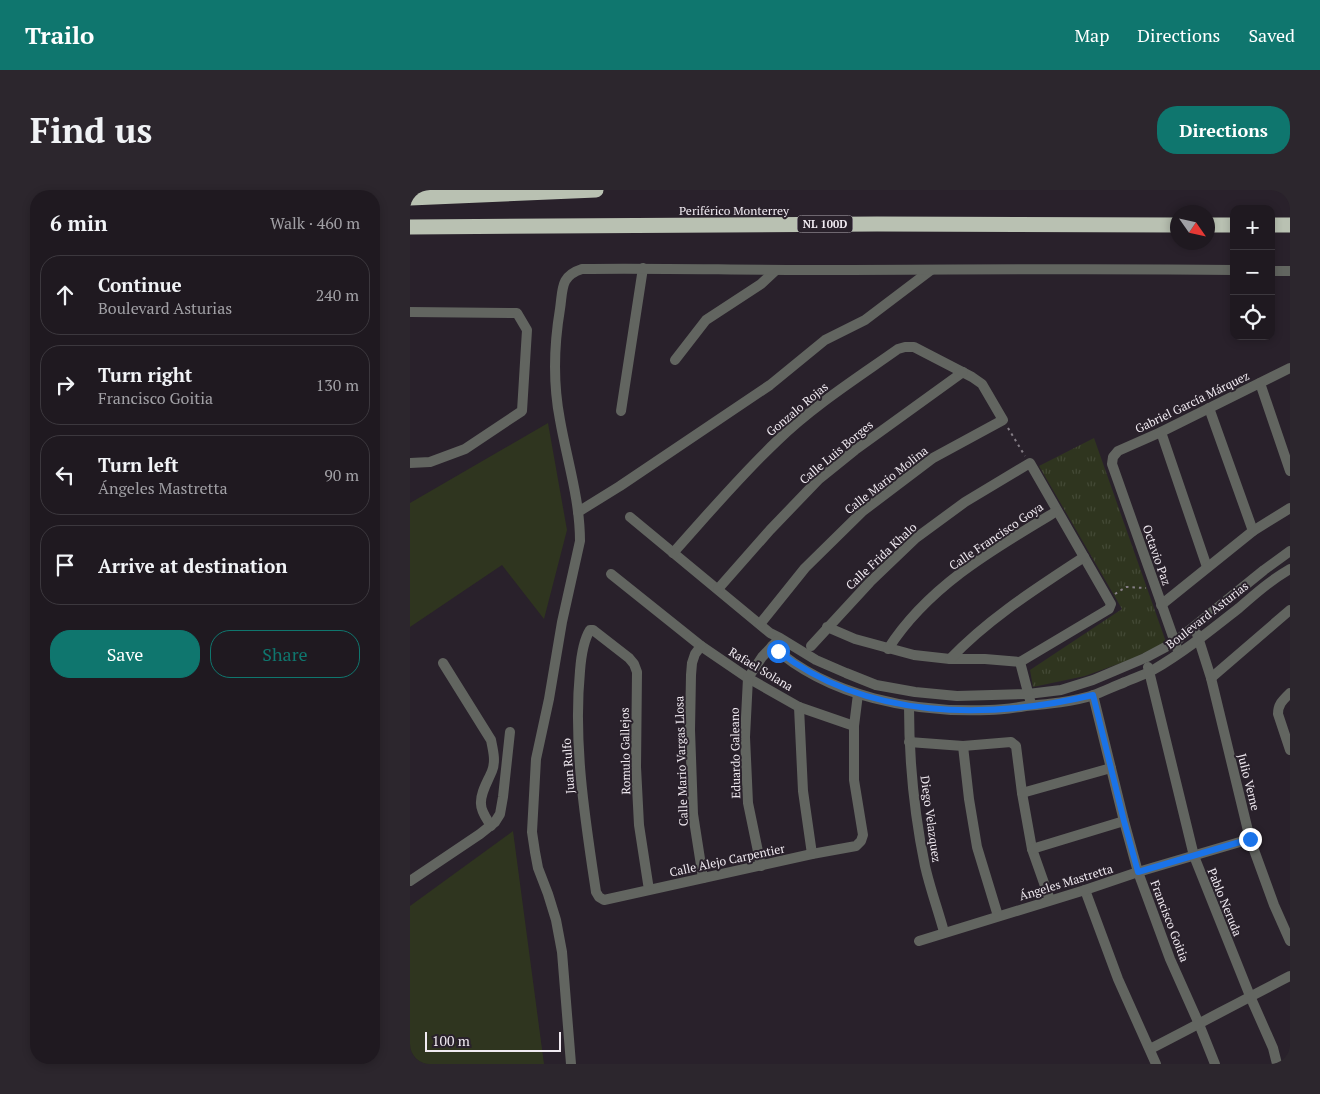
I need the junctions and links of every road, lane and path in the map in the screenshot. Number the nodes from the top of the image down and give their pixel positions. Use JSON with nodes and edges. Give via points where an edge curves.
{"nodes":[{"id":1,"x":596,"y":190,"type":"edge"},
{"id":2,"x":410,"y":198,"type":"edge"},
{"id":3,"x":1170,"y":225,"type":"edge"},
{"id":4,"x":1215,"y":225,"type":"edge"},
{"id":5,"x":1230,"y":225,"type":"edge"},
{"id":6,"x":1275,"y":225,"type":"edge"},
{"id":7,"x":1290,"y":226,"type":"edge"},
{"id":8,"x":410,"y":227,"type":"edge"},
{"id":9,"x":643,"y":268,"type":"junction"},
{"id":10,"x":776,"y":270,"type":"junction"},
{"id":11,"x":931,"y":270,"type":"junction"},
{"id":12,"x":1230,"y":270,"type":"edge"},
{"id":13,"x":1275,"y":271,"type":"edge"},
{"id":14,"x":1290,"y":271,"type":"edge"},
{"id":15,"x":410,"y":312,"type":"edge"},
{"id":16,"x":675,"y":360,"type":"dead end"},
{"id":17,"x":1290,"y":368,"type":"edge"},
{"id":18,"x":963,"y":372,"type":"junction"},
{"id":19,"x":1260,"y":382,"type":"junction"},
{"id":20,"x":1209,"y":408,"type":"junction"},
{"id":21,"x":621,"y":411,"type":"dead end"},
{"id":22,"x":1003,"y":420,"type":"junction"},
{"id":23,"x":1161,"y":432,"type":"junction"},
{"id":24,"x":410,"y":463,"type":"edge"},
{"id":25,"x":1030,"y":463,"type":"junction"},
{"id":26,"x":1112,"y":464,"type":"joint"},
{"id":27,"x":1290,"y":471,"type":"edge"},
{"id":28,"x":1290,"y":508,"type":"edge"},
{"id":29,"x":1057,"y":511,"type":"junction"},
{"id":30,"x":578,"y":512,"type":"junction"},
{"id":31,"x":630,"y":517,"type":"dead end"},
{"id":32,"x":1253,"y":531,"type":"junction"},
{"id":33,"x":1290,"y":551,"type":"edge"},
{"id":34,"x":673,"y":553,"type":"junction"},
{"id":35,"x":1084,"y":557,"type":"junction"},
{"id":36,"x":1207,"y":567,"type":"junction"},
{"id":37,"x":1290,"y":569,"type":"edge"},
{"id":38,"x":611,"y":574,"type":"dead end"},
{"id":39,"x":1156,"y":588,"type":"junction"},
{"id":40,"x":718,"y":589,"type":"junction"},
{"id":41,"x":1109,"y":598,"type":"junction"},
{"id":42,"x":1161,"y":605,"type":"junction"},
{"id":43,"x":1290,"y":610,"type":"edge"},
{"id":44,"x":760,"y":624,"type":"junction"},
{"id":45,"x":827,"y":626,"type":"junction"},
{"id":46,"x":1194,"y":626,"type":"junction"},
{"id":47,"x":593,"y":630,"type":"joint"},
{"id":48,"x":770,"y":633,"type":"junction"},
{"id":49,"x":780,"y":638,"type":"junction"},
{"id":50,"x":1200,"y":640,"type":"junction"},
{"id":51,"x":1175,"y":642,"type":"junction"},
{"id":52,"x":701,"y":646,"type":"junction"},
{"id":53,"x":772,"y":646,"type":"junction"},
{"id":54,"x":811,"y":646,"type":"dead end"},
{"id":55,"x":888,"y":649,"type":"junction"},
{"id":56,"x":1179,"y":654,"type":"junction"},
{"id":57,"x":1145,"y":658,"type":"junction"},
{"id":58,"x":950,"y":659,"type":"junction"},
{"id":59,"x":1020,"y":662,"type":"junction"},
{"id":60,"x":443,"y":663,"type":"dead end"},
{"id":61,"x":1150,"y":672,"type":"junction"},
{"id":62,"x":748,"y":678,"type":"junction"},
{"id":63,"x":1211,"y":678,"type":"junction"},
{"id":64,"x":858,"y":694,"type":"junction"},
{"id":65,"x":1028,"y":694,"type":"junction"},
{"id":66,"x":1093,"y":695,"type":"junction"},
{"id":67,"x":1286,"y":697,"type":"edge"},
{"id":68,"x":909,"y":706,"type":"junction"},
{"id":69,"x":1031,"y":706,"type":"junction"},
{"id":70,"x":799,"y":707,"type":"junction"},
{"id":71,"x":854,"y":726,"type":"junction"},
{"id":72,"x":510,"y":732,"type":"dead end"},
{"id":73,"x":909,"y":742,"type":"junction"},
{"id":74,"x":962,"y":746,"type":"junction"},
{"id":75,"x":1290,"y":750,"type":"edge"},
{"id":76,"x":1111,"y":768,"type":"junction"},
{"id":77,"x":1022,"y":793,"type":"junction"},
{"id":78,"x":1124,"y":821,"type":"junction"},
{"id":79,"x":490,"y":826,"type":"junction"},
{"id":80,"x":1250,"y":839,"type":"junction"},
{"id":81,"x":1032,"y":849,"type":"junction"},
{"id":82,"x":812,"y":854,"type":"junction"},
{"id":83,"x":1194,"y":856,"type":"junction"},
{"id":84,"x":761,"y":866,"type":"junction"},
{"id":85,"x":1138,"y":872,"type":"junction"},
{"id":86,"x":703,"y":878,"type":"junction"},
{"id":87,"x":410,"y":881,"type":"edge"},
{"id":88,"x":649,"y":890,"type":"junction"},
{"id":89,"x":1085,"y":890,"type":"junction"},
{"id":90,"x":604,"y":900,"type":"joint"},
{"id":91,"x":1050,"y":900,"type":"junction"},
{"id":92,"x":998,"y":916,"type":"junction"},
{"id":93,"x":944,"y":932,"type":"junction"},
{"id":94,"x":919,"y":941,"type":"dead end"},
{"id":95,"x":1290,"y":941,"type":"edge"},
{"id":96,"x":1290,"y":976,"type":"edge"},
{"id":97,"x":1250,"y":996,"type":"junction"},
{"id":98,"x":1199,"y":1024,"type":"junction"},
{"id":99,"x":1150,"y":1049,"type":"junction"},
{"id":100,"x":571,"y":1064,"type":"edge"},
{"id":101,"x":1156,"y":1064,"type":"edge"},
{"id":102,"x":1215,"y":1064,"type":"edge"},
{"id":103,"x":1278,"y":1064,"type":"edge"}],
"edges":[{"from":1,"to":2,"type":"highway"},
{"from":3,"to":8,"type":"highway","name":"Periférico Monterrey","number":"NL 100D"},
{"from":4,"to":5,"type":"highway"},
{"from":6,"to":7,"type":"highway"},
{"from":9,"to":10,"type":"street"},
{"from":9,"to":21,"type":"street"},
{"from":9,"to":30,"type":"street","via":[[582,269],[572,272],[564,285],[555,391]]},
{"from":10,"to":11,"type":"street"},
{"from":10,"to":16,"type":"street","via":[[761,284],[706,320]]},
{"from":11,"to":12,"type":"street"},
{"from":11,"to":30,"type":"street","via":[[865,320],[825,340],[770,385]]},
{"from":13,"to":14,"type":"street"},
{"from":15,"to":24,"type":"street","via":[[517,313],[527,330],[522,411],[465,449],[430,462]]},
{"from":17,"to":19,"type":"street","name":"Gabriel García Márquez"},
{"from":18,"to":22,"type":"street","name":"Gonzalo Rojas","via":[[982,384]]},
{"from":18,"to":34,"type":"street","name":"Gonzalo Rojas","via":[[914,347],[898,349],[825,400],[778,440]]},
{"from":18,"to":40,"type":"street","name":"Calle Luis Borges","via":[[819,479]]},
{"from":19,"to":20,"type":"street","name":"Gabriel García Márquez"},
{"from":19,"to":27,"type":"street"},
{"from":20,"to":23,"type":"street","name":"Gabriel García Márquez"},
{"from":20,"to":32,"type":"street"},
{"from":22,"to":25,"type":"path"},
{"from":22,"to":44,"type":"street","name":"Calle Mario Molina","via":[[933,458],[864,511],[805,568]]},
{"from":23,"to":26,"type":"street","name":"Gabriel García Márquez","via":[[1118,451]]},
{"from":23,"to":36,"type":"street"},
{"from":25,"to":29,"type":"street"},
{"from":25,"to":45,"type":"street","name":"Calle Frida Khalo","via":[[965,502],[916,538]]},
{"from":26,"to":39,"type":"street","name":"Octavio Paz"},
{"from":28,"to":32,"type":"street"},
{"from":29,"to":35,"type":"street"},
{"from":29,"to":55,"type":"street","name":"Calle Francisco Goya","via":[[998,547],[940,590],[913,616]]},
{"from":30,"to":100,"type":"street","via":[[580,541],[536,759],[532,832],[538,868],[556,920],[562,952]]},
{"from":31,"to":34,"type":"street","name":"Boulevard Asturias"},
{"from":32,"to":36,"type":"street"},
{"from":33,"to":46,"type":"street","name":"Boulevard Asturias"},
{"from":34,"to":40,"type":"street","name":"Boulevard Asturias"},
{"from":35,"to":41,"type":"street"},
{"from":35,"to":58,"type":"street","via":[[982,628]]},
{"from":36,"to":42,"type":"street"},
{"from":37,"to":50,"type":"street","name":"Boulevard Asturias"},
{"from":38,"to":52,"type":"street","name":"Rafael Solana"},
{"from":39,"to":41,"type":"path","via":[[1126,587]]},
{"from":39,"to":42,"type":"street","name":"Octavio Paz"},
{"from":40,"to":44,"type":"street","name":"Boulevard Asturias"},
{"from":41,"to":59,"type":"street","via":[[1109,609]]},
{"from":42,"to":51,"type":"street","name":"Octavio Paz"},
{"from":43,"to":63,"type":"street"},
{"from":44,"to":48,"type":"street","name":"Boulevard Asturias"},
{"from":45,"to":54,"type":"street","name":"Calle Frida Khalo"},
{"from":45,"to":55,"type":"street"},
{"from":46,"to":50,"type":"street","name":"Julio Verne"},
{"from":46,"to":51,"type":"street","name":"Boulevard Asturias"},
{"from":47,"to":88,"type":"street","name":"Romulo Gallejos","via":[[629,658],[637,672],[636,777],[639,825]]},
{"from":47,"to":90,"type":"street","name":"Juan Rulfo","via":[[587,635],[581,662],[578,729],[596,892]]},
{"from":48,"to":49,"type":"street","name":"Boulevard Asturias"},
{"from":48,"to":53,"type":"street"},
{"from":49,"to":53,"type":"street"},
{"from":49,"to":65,"type":"street","name":"Boulevard Asturias","via":[[816,660],[876,685],[957,696]]},
{"from":50,"to":56,"type":"street","name":"Boulevard Asturias"},
{"from":50,"to":63,"type":"street","name":"Julio Verne"},
{"from":51,"to":56,"type":"street","name":"Octavio Paz"},
{"from":51,"to":57,"type":"street","name":"Boulevard Asturias"},
{"from":52,"to":62,"type":"street","name":"Rafael Solana"},
{"from":52,"to":86,"type":"street","name":"Calle Mario Vargas Llosa","via":[[695,654],[690,675],[690,730],[693,814]]},
{"from":53,"to":62,"type":"street"},
{"from":53,"to":64,"type":"street","name":"Boulevard Asturias","via":[[803,669]]},
{"from":55,"to":58,"type":"street"},
{"from":56,"to":61,"type":"street","name":"Boulevard Asturias"},
{"from":57,"to":61,"type":"street","name":"Pablo Neruda"},
{"from":57,"to":65,"type":"street","name":"Boulevard Asturias","via":[[1061,690]]},
{"from":58,"to":59,"type":"street"},
{"from":59,"to":65,"type":"street"},
{"from":60,"to":79,"type":"street","via":[[491,740],[493,768],[481,805]]},
{"from":61,"to":66,"type":"street","name":"Boulevard Asturias"},
{"from":61,"to":83,"type":"street","name":"Pablo Neruda"},
{"from":62,"to":70,"type":"street","name":"Rafael Solana"},
{"from":62,"to":84,"type":"street","name":"Eduardo Galeano","via":[[745,737],[748,803]]},
{"from":63,"to":80,"type":"street","name":"Julio Verne"},
{"from":64,"to":68,"type":"street","name":"Boulevard Asturias"},
{"from":64,"to":71,"type":"street"},
{"from":65,"to":69,"type":"street"},
{"from":66,"to":69,"type":"street","name":"Boulevard Asturias"},
{"from":66,"to":76,"type":"street","name":"Francisco Goitia"},
{"from":67,"to":75,"type":"street","via":[[1278,714]]},
{"from":68,"to":69,"type":"street","name":"Boulevard Asturias","via":[[950,710]]},
{"from":68,"to":73,"type":"street","name":"Diego Velazquez"},
{"from":70,"to":71,"type":"street","name":"Rafael Solana"},
{"from":70,"to":82,"type":"street","via":[[803,791]]},
{"from":71,"to":82,"type":"street","name":"Calle Alejo Carpentier","via":[[854,780],[863,836],[856,846]]},
{"from":72,"to":79,"type":"street","via":[[500,814]]},
{"from":73,"to":74,"type":"street"},
{"from":73,"to":93,"type":"street","name":"Diego Velazquez","via":[[925,867]]},
{"from":74,"to":77,"type":"street","via":[[1015,744]]},
{"from":74,"to":92,"type":"street","via":[[977,847]]},
{"from":76,"to":77,"type":"street"},
{"from":76,"to":78,"type":"street","name":"Francisco Goitia"},
{"from":77,"to":81,"type":"street"},
{"from":78,"to":81,"type":"street"},
{"from":78,"to":85,"type":"street","name":"Francisco Goitia"},
{"from":79,"to":87,"type":"street"},
{"from":80,"to":83,"type":"street","name":"Ángeles Mastretta"},
{"from":80,"to":95,"type":"street","name":"Julio Verne"},
{"from":81,"to":91,"type":"street"},
{"from":82,"to":84,"type":"street","name":"Calle Alejo Carpentier"},
{"from":83,"to":85,"type":"street","name":"Ángeles Mastretta"},
{"from":83,"to":97,"type":"street","name":"Pablo Neruda"},
{"from":84,"to":86,"type":"street","name":"Calle Alejo Carpentier"},
{"from":85,"to":89,"type":"street","name":"Ángeles Mastretta"},
{"from":85,"to":98,"type":"street","name":"Francisco Goitia","via":[[1170,959]]},
{"from":86,"to":88,"type":"street","name":"Calle Alejo Carpentier"},
{"from":88,"to":90,"type":"street","name":"Calle Alejo Carpentier"},
{"from":89,"to":91,"type":"street","name":"Ángeles Mastretta"},
{"from":89,"to":99,"type":"street","via":[[1118,979]]},
{"from":91,"to":92,"type":"street","name":"Ángeles Mastretta"},
{"from":92,"to":93,"type":"street","name":"Ángeles Mastretta"},
{"from":93,"to":94,"type":"street","name":"Ángeles Mastretta"},
{"from":96,"to":97,"type":"street"},
{"from":97,"to":98,"type":"street"},
{"from":97,"to":103,"type":"street","name":"Pablo Neruda"},
{"from":98,"to":99,"type":"street"},
{"from":98,"to":102,"type":"street","name":"Francisco Goitia"},
{"from":99,"to":101,"type":"street"}]}
